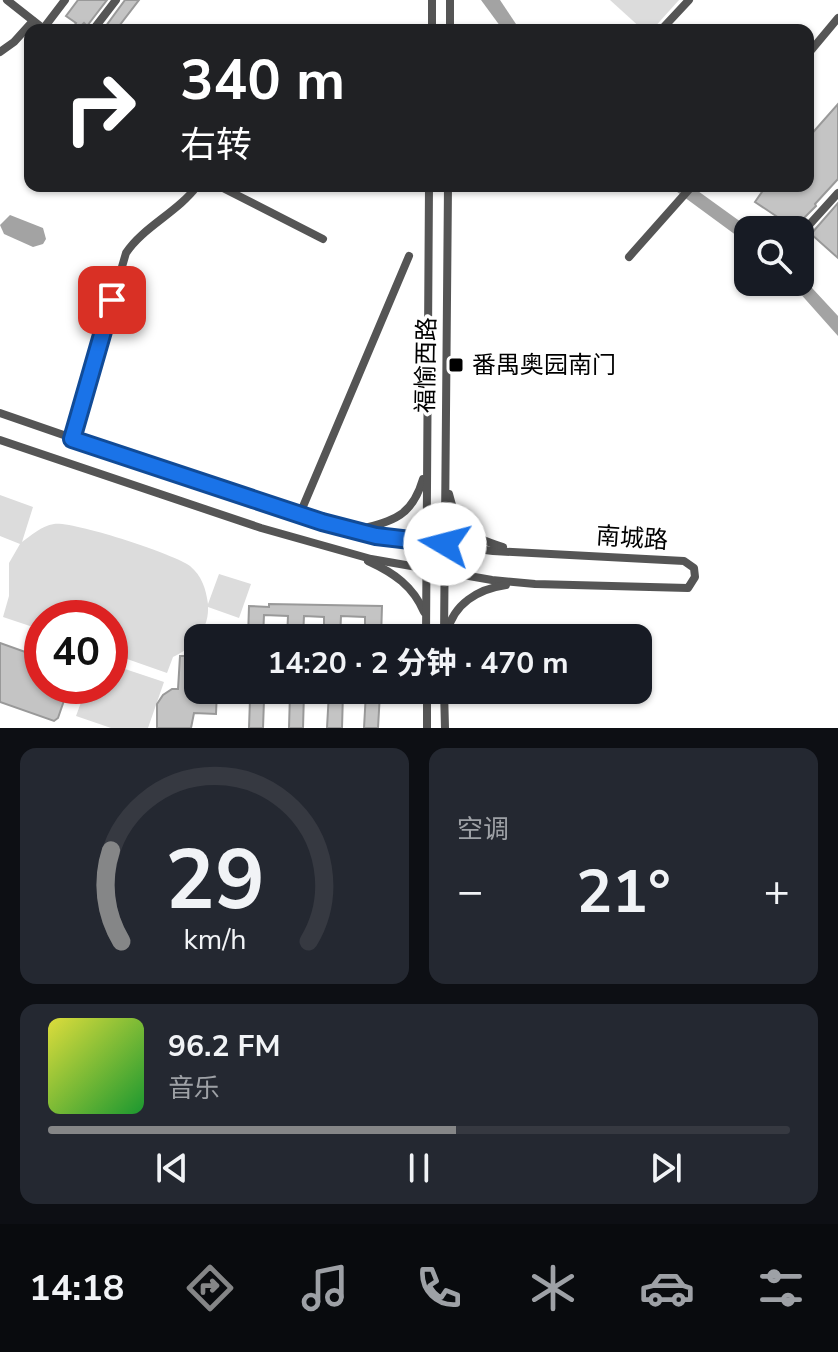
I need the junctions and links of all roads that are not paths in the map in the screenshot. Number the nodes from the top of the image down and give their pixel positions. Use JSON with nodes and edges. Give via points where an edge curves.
{"nodes":[{"id":1,"x":65,"y":0,"type":"edge"},
{"id":2,"x":116,"y":0,"type":"edge"},
{"id":3,"x":432,"y":0,"type":"edge"},
{"id":4,"x":450,"y":0,"type":"edge"},
{"id":5,"x":689,"y":0,"type":"edge"},
{"id":6,"x":11,"y":1,"type":"edge"},
{"id":7,"x":838,"y":18,"type":"edge"},
{"id":8,"x":33,"y":21,"type":"junction"},
{"id":9,"x":30,"y":24,"type":"edge"},
{"id":10,"x":37,"y":24,"type":"edge"},
{"id":11,"x":48,"y":24,"type":"edge"},
{"id":12,"x":98,"y":24,"type":"edge"},
{"id":13,"x":432,"y":24,"type":"edge"},
{"id":14,"x":450,"y":24,"type":"edge"},
{"id":15,"x":667,"y":24,"type":"edge"},
{"id":16,"x":24,"y":31,"type":"edge"},
{"id":17,"x":814,"y":47,"type":"edge"},
{"id":18,"x":0,"y":52,"type":"edge"},
{"id":19,"x":192,"y":192,"type":"edge"},
{"id":20,"x":231,"y":192,"type":"edge"},
{"id":21,"x":429,"y":192,"type":"edge"},
{"id":22,"x":448,"y":192,"type":"edge"},
{"id":23,"x":687,"y":192,"type":"edge"},
{"id":24,"x":838,"y":193,"type":"edge"},
{"id":25,"x":814,"y":219,"type":"edge"},
{"id":26,"x":323,"y":239,"type":"dead end"},
{"id":27,"x":409,"y":256,"type":"dead end"},
{"id":28,"x":629,"y":257,"type":"dead end"},
{"id":29,"x":0,"y":413,"type":"edge"},
{"id":30,"x":72,"y":439,"type":"junction"},
{"id":31,"x":0,"y":440,"type":"edge"},
{"id":32,"x":426,"y":450,"type":"junction"},
{"id":33,"x":445,"y":473,"type":"junction"},
{"id":34,"x":299,"y":516,"type":"junction"},
{"id":35,"x":354,"y":531,"type":"junction"},
{"id":36,"x":426,"y":541,"type":"junction"},
{"id":37,"x":445,"y":544,"type":"junction"},
{"id":38,"x":519,"y":552,"type":"junction"},
{"id":39,"x":350,"y":554,"type":"junction"},
{"id":40,"x":426,"y":567,"type":"junction"},
{"id":41,"x":445,"y":571,"type":"junction"},
{"id":42,"x":528,"y":583,"type":"junction"},
{"id":43,"x":426,"y":617,"type":"junction"},
{"id":44,"x":426,"y":624,"type":"edge"},
{"id":45,"x":445,"y":624,"type":"edge"},
{"id":46,"x":450,"y":624,"type":"edge"},
{"id":47,"x":427,"y":704,"type":"edge"},
{"id":48,"x":444,"y":704,"type":"edge"},
{"id":49,"x":427,"y":728,"type":"edge"},
{"id":50,"x":445,"y":728,"type":"edge"}],
"edges":[{"from":1,"to":11,"type":"street"},
{"from":2,"to":12,"type":"street"},
{"from":3,"to":13,"type":"street"},
{"from":4,"to":14,"type":"street"},
{"from":5,"to":15,"type":"street"},
{"from":6,"to":8,"type":"street"},
{"from":7,"to":17,"type":"street"},
{"from":8,"to":9,"type":"street"},
{"from":8,"to":10,"type":"street"},
{"from":16,"to":18,"type":"street"},
{"from":19,"to":30,"type":"street","via":[[126,253]]},
{"from":20,"to":26,"type":"street"},
{"from":21,"to":32,"type":"street","name":"福愉西路"},
{"from":22,"to":33,"type":"street","name":"福愉西路"},
{"from":23,"to":28,"type":"street"},
{"from":24,"to":25,"type":"street"},
{"from":27,"to":34,"type":"street"},
{"from":29,"to":30,"type":"street","name":"南城路"},
{"from":30,"to":34,"type":"street","name":"南城路"},
{"from":31,"to":39,"type":"street","name":"南城路"},
{"from":32,"to":35,"type":"street","via":[[419,491],[408,509],[394,520]]},
{"from":32,"to":36,"type":"street","name":"福愉西路"},
{"from":33,"to":37,"type":"street","name":"福愉西路"},
{"from":33,"to":38,"type":"street","via":[[452,508],[463,528],[483,541]]},
{"from":34,"to":35,"type":"street","name":"南城路"},
{"from":35,"to":36,"type":"street","name":"南城路"},
{"from":36,"to":37,"type":"street","name":"南城路"},
{"from":36,"to":40,"type":"street","name":"福愉西路"},
{"from":37,"to":38,"type":"street","name":"南城路"},
{"from":37,"to":41,"type":"street","name":"福愉西路"},
{"from":38,"to":42,"type":"street","name":"南城路","via":[[684,561],[695,572],[688,588]]},
{"from":39,"to":40,"type":"street","name":"南城路"},
{"from":39,"to":43,"type":"street","via":[[404,582]]},
{"from":40,"to":41,"type":"street","name":"南城路"},
{"from":40,"to":43,"type":"street","name":"福愉西路"},
{"from":41,"to":42,"type":"street","name":"南城路"},
{"from":41,"to":45,"type":"street","name":"福愉西路"},
{"from":42,"to":46,"type":"street","via":[[476,593]]},
{"from":43,"to":44,"type":"street"},
{"from":47,"to":49,"type":"street"},
{"from":48,"to":50,"type":"street"}]}
